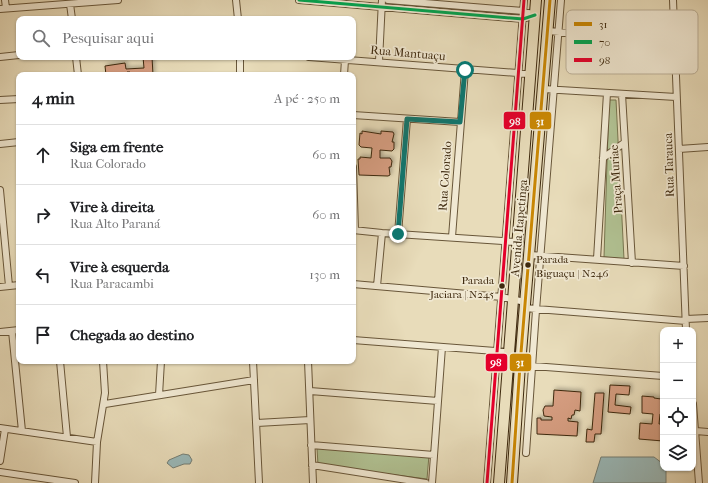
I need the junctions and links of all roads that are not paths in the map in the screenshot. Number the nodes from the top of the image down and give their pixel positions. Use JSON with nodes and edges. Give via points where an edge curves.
{"nodes":[{"id":1,"x":5,"y":0,"type":"edge"},
{"id":2,"x":118,"y":0,"type":"edge"},
{"id":3,"x":236,"y":0,"type":"edge"},
{"id":4,"x":299,"y":0,"type":"edge"},
{"id":5,"x":388,"y":0,"type":"edge"},
{"id":6,"x":524,"y":0,"type":"edge"},
{"id":7,"x":536,"y":0,"type":"edge"},
{"id":8,"x":550,"y":0,"type":"edge"},
{"id":9,"x":561,"y":0,"type":"edge"},
{"id":10,"x":673,"y":0,"type":"edge"},
{"id":11,"x":366,"y":3,"type":"edge"},
{"id":12,"x":382,"y":3,"type":"edge"},
{"id":13,"x":70,"y":4,"type":"junction"},
{"id":14,"x":3,"y":8,"type":"edge"},
{"id":15,"x":673,"y":10,"type":"edge"},
{"id":16,"x":523,"y":11,"type":"junction"},
{"id":17,"x":535,"y":15,"type":"junction"},
{"id":18,"x":72,"y":16,"type":"edge"},
{"id":19,"x":238,"y":16,"type":"edge"},
{"id":20,"x":549,"y":16,"type":"junction"},
{"id":21,"x":523,"y":18,"type":"junction"},
{"id":22,"x":548,"y":31,"type":"junction"},
{"id":23,"x":559,"y":32,"type":"junction"},
{"id":24,"x":566,"y":33,"type":"edge"},
{"id":25,"x":16,"y":55,"type":"edge"},
{"id":26,"x":0,"y":57,"type":"edge"},
{"id":27,"x":76,"y":60,"type":"edge"},
{"id":28,"x":240,"y":60,"type":"edge"},
{"id":29,"x":345,"y":60,"type":"joint"},
{"id":30,"x":379,"y":61,"type":"junction"},
{"id":31,"x":465,"y":70,"type":"junction"},
{"id":32,"x":78,"y":72,"type":"edge"},
{"id":33,"x":240,"y":72,"type":"edge"},
{"id":34,"x":344,"y":72,"type":"edge"},
{"id":35,"x":519,"y":73,"type":"junction"},
{"id":36,"x":530,"y":74,"type":"junction"},
{"id":37,"x":676,"y":74,"type":"edge"},
{"id":38,"x":543,"y":89,"type":"junction"},
{"id":39,"x":554,"y":89,"type":"junction"},
{"id":40,"x":607,"y":92,"type":"junction"},
{"id":41,"x":622,"y":94,"type":"junction"},
{"id":42,"x":676,"y":97,"type":"junction"},
{"id":43,"x":16,"y":99,"type":"edge"},
{"id":44,"x":0,"y":100,"type":"edge"},
{"id":45,"x":356,"y":116,"type":"edge"},
{"id":46,"x":407,"y":119,"type":"junction"},
{"id":47,"x":460,"y":122,"type":"junction"},
{"id":48,"x":525,"y":132,"type":"junction"},
{"id":49,"x":540,"y":133,"type":"junction"},
{"id":50,"x":16,"y":142,"type":"edge"},
{"id":51,"x":624,"y":143,"type":"junction"},
{"id":52,"x":0,"y":144,"type":"edge"},
{"id":53,"x":708,"y":147,"type":"edge"},
{"id":54,"x":679,"y":148,"type":"junction"},
{"id":55,"x":603,"y":158,"type":"junction"},
{"id":56,"x":0,"y":190,"type":"edge"},
{"id":57,"x":356,"y":230,"type":"edge"},
{"id":58,"x":382,"y":233,"type":"junction"},
{"id":59,"x":398,"y":234,"type":"junction"},
{"id":60,"x":452,"y":237,"type":"junction"},
{"id":61,"x":505,"y":241,"type":"junction"},
{"id":62,"x":516,"y":242,"type":"junction"},
{"id":63,"x":530,"y":255,"type":"junction"},
{"id":64,"x":541,"y":256,"type":"junction"},
{"id":65,"x":597,"y":259,"type":"junction"},
{"id":66,"x":632,"y":263,"type":"junction"},
{"id":67,"x":684,"y":266,"type":"junction"},
{"id":68,"x":356,"y":284,"type":"edge"},
{"id":69,"x":16,"y":285,"type":"edge"},
{"id":70,"x":9,"y":286,"type":"junction"},
{"id":71,"x":377,"y":286,"type":"junction"},
{"id":72,"x":0,"y":287,"type":"edge"},
{"id":73,"x":507,"y":297,"type":"junction"},
{"id":74,"x":525,"y":305,"type":"junction"},
{"id":75,"x":536,"y":310,"type":"junction"},
{"id":76,"x":708,"y":318,"type":"edge"},
{"id":77,"x":686,"y":320,"type":"junction"},
{"id":78,"x":686,"y":327,"type":"edge"},
{"id":79,"x":16,"y":330,"type":"edge"},
{"id":80,"x":12,"y":331,"type":"junction"},
{"id":81,"x":0,"y":332,"type":"edge"},
{"id":82,"x":356,"y":340,"type":"edge"},
{"id":83,"x":442,"y":347,"type":"junction"},
{"id":84,"x":496,"y":351,"type":"junction"},
{"id":85,"x":508,"y":352,"type":"junction"},
{"id":86,"x":60,"y":364,"type":"edge"},
{"id":87,"x":103,"y":364,"type":"edge"},
{"id":88,"x":161,"y":364,"type":"edge"},
{"id":89,"x":253,"y":364,"type":"edge"},
{"id":90,"x":308,"y":364,"type":"edge"},
{"id":91,"x":520,"y":365,"type":"junction"},
{"id":92,"x":533,"y":365,"type":"junction"},
{"id":93,"x":660,"y":376,"type":"edge"},
{"id":94,"x":254,"y":380,"type":"junction"},
{"id":95,"x":310,"y":391,"type":"junction"},
{"id":96,"x":159,"y":395,"type":"junction"},
{"id":97,"x":438,"y":401,"type":"junction"},
{"id":98,"x":105,"y":404,"type":"junction"},
{"id":99,"x":310,"y":420,"type":"junction"},
{"id":100,"x":257,"y":423,"type":"junction"},
{"id":101,"x":2,"y":429,"type":"edge"},
{"id":102,"x":22,"y":431,"type":"junction"},
{"id":103,"x":696,"y":431,"type":"joint"},
{"id":104,"x":708,"y":432,"type":"edge"},
{"id":105,"x":67,"y":437,"type":"junction"},
{"id":106,"x":97,"y":442,"type":"junction"},
{"id":107,"x":312,"y":445,"type":"junction"},
{"id":108,"x":526,"y":453,"type":"dead end"},
{"id":109,"x":434,"y":455,"type":"junction"},
{"id":110,"x":0,"y":461,"type":"edge"},
{"id":111,"x":312,"y":465,"type":"junction"},
{"id":112,"x":0,"y":472,"type":"edge"},
{"id":113,"x":75,"y":483,"type":"edge"},
{"id":114,"x":95,"y":483,"type":"edge"},
{"id":115,"x":259,"y":483,"type":"edge"},
{"id":116,"x":313,"y":483,"type":"edge"},
{"id":117,"x":426,"y":483,"type":"edge"},
{"id":118,"x":432,"y":483,"type":"edge"},
{"id":119,"x":487,"y":483,"type":"edge"},
{"id":120,"x":499,"y":483,"type":"edge"},
{"id":121,"x":512,"y":483,"type":"edge"},
{"id":122,"x":699,"y":483,"type":"edge"}],
"edges":[{"from":1,"to":14,"type":"street"},
{"from":2,"to":13,"type":"street"},
{"from":3,"to":19,"type":"street"},
{"from":4,"to":11,"type":"street"},
{"from":5,"to":16,"type":"street"},
{"from":6,"to":16,"type":"street","name":"Avenida Itapetinga"},
{"from":7,"to":17,"type":"main road","name":"Avenida Itapetinga"},
{"from":8,"to":20,"type":"main road","name":"Avenida Itapetinga"},
{"from":9,"to":23,"type":"street","name":"Avenida Itapetinga"},
{"from":10,"to":15,"type":"street","name":"Rua Tarauca"},
{"from":11,"to":12,"type":"street"},
{"from":12,"to":21,"type":"street"},
{"from":12,"to":30,"type":"street"},
{"from":13,"to":14,"type":"street"},
{"from":13,"to":18,"type":"street"},
{"from":16,"to":17,"type":"street"},
{"from":16,"to":21,"type":"street","name":"Avenida Itapetinga"},
{"from":17,"to":20,"type":"main road"},
{"from":17,"to":21,"type":"street"},
{"from":17,"to":36,"type":"main road","name":"Avenida Itapetinga"},
{"from":20,"to":22,"type":"main road","name":"Avenida Itapetinga"},
{"from":21,"to":35,"type":"street","name":"Avenida Itapetinga"},
{"from":22,"to":23,"type":"street"},
{"from":22,"to":38,"type":"main road","name":"Avenida Itapetinga"},
{"from":23,"to":24,"type":"street"},
{"from":23,"to":39,"type":"street","name":"Avenida Itapetinga"},
{"from":25,"to":26,"type":"street"},
{"from":27,"to":32,"type":"street"},
{"from":28,"to":33,"type":"street"},
{"from":29,"to":30,"type":"street","name":"Rua Mantuaçu"},
{"from":29,"to":34,"type":"street"},
{"from":30,"to":31,"type":"street","name":"Rua Mantuaçu"},
{"from":31,"to":35,"type":"street","name":"Rua Mantuaçu"},
{"from":31,"to":47,"type":"street","name":"Rua Colorado"},
{"from":35,"to":36,"type":"street","name":"Rua Mantuaçu"},
{"from":35,"to":61,"type":"street","name":"Avenida Itapetinga"},
{"from":36,"to":48,"type":"main road","name":"Avenida Itapetinga"},
{"from":37,"to":42,"type":"street","name":"Rua Tarauca"},
{"from":38,"to":39,"type":"street"},
{"from":38,"to":49,"type":"main road","name":"Avenida Itapetinga"},
{"from":39,"to":40,"type":"street"},
{"from":39,"to":64,"type":"street","name":"Avenida Itapetinga"},
{"from":40,"to":41,"type":"street"},
{"from":40,"to":55,"type":"street","name":"Praça Muriae"},
{"from":41,"to":42,"type":"street"},
{"from":41,"to":51,"type":"street","name":"Praça Muriae"},
{"from":42,"to":54,"type":"street","name":"Rua Tarauca"},
{"from":43,"to":44,"type":"street"},
{"from":45,"to":46,"type":"street"},
{"from":46,"to":47,"type":"street"},
{"from":46,"to":59,"type":"street"},
{"from":47,"to":60,"type":"street","name":"Rua Colorado"},
{"from":48,"to":49,"type":"main road"},
{"from":48,"to":62,"type":"main road","name":"Avenida Itapetinga"},
{"from":49,"to":63,"type":"main road","name":"Avenida Itapetinga"},
{"from":50,"to":52,"type":"street"},
{"from":51,"to":55,"type":"street"},
{"from":51,"to":66,"type":"street","name":"Praça Muriae"},
{"from":53,"to":54,"type":"street"},
{"from":54,"to":67,"type":"street","name":"Rua Tarauca"},
{"from":55,"to":65,"type":"street","name":"Praça Muriae"},
{"from":56,"to":70,"type":"street"},
{"from":57,"to":58,"type":"street"},
{"from":58,"to":59,"type":"street"},
{"from":58,"to":71,"type":"street"},
{"from":59,"to":60,"type":"street"},
{"from":60,"to":61,"type":"street"},
{"from":61,"to":62,"type":"street"},
{"from":61,"to":73,"type":"street","name":"Avenida Itapetinga"},
{"from":62,"to":73,"type":"main road","name":"Avenida Itapetinga"},
{"from":63,"to":64,"type":"street"},
{"from":63,"to":74,"type":"main road","name":"Avenida Itapetinga"},
{"from":64,"to":65,"type":"street"},
{"from":64,"to":75,"type":"street","name":"Avenida Itapetinga"},
{"from":65,"to":66,"type":"street"},
{"from":66,"to":67,"type":"street"},
{"from":67,"to":77,"type":"street","name":"Rua Tarauca"},
{"from":68,"to":71,"type":"street"},
{"from":69,"to":70,"type":"street"},
{"from":70,"to":72,"type":"street"},
{"from":71,"to":73,"type":"street"},
{"from":73,"to":74,"type":"street"},
{"from":73,"to":84,"type":"street","name":"Avenida Itapetinga"},
{"from":73,"to":85,"type":"main road","name":"Avenida Itapetinga"},
{"from":74,"to":75,"type":"street"},
{"from":74,"to":91,"type":"main road","name":"Avenida Itapetinga"},
{"from":75,"to":77,"type":"street"},
{"from":75,"to":92,"type":"street","name":"Avenida Itapetinga"},
{"from":76,"to":77,"type":"street"},
{"from":77,"to":78,"type":"street","name":"Rua Tarauca"},
{"from":79,"to":80,"type":"street"},
{"from":80,"to":81,"type":"street"},
{"from":80,"to":102,"type":"street"},
{"from":82,"to":83,"type":"street"},
{"from":83,"to":84,"type":"street"},
{"from":83,"to":97,"type":"street"},
{"from":84,"to":85,"type":"street"},
{"from":84,"to":119,"type":"street","name":"Avenida Itapetinga"},
{"from":85,"to":120,"type":"main road","name":"Avenida Itapetinga"},
{"from":86,"to":105,"type":"street"},
{"from":87,"to":98,"type":"street"},
{"from":88,"to":96,"type":"street"},
{"from":89,"to":94,"type":"street"},
{"from":90,"to":95,"type":"street"},
{"from":91,"to":92,"type":"street"},
{"from":91,"to":121,"type":"main road","name":"Avenida Itapetinga"},
{"from":92,"to":93,"type":"street"},
{"from":92,"to":108,"type":"street","name":"Avenida Itapetinga"},
{"from":94,"to":96,"type":"street"},
{"from":94,"to":100,"type":"street"},
{"from":95,"to":97,"type":"street"},
{"from":95,"to":99,"type":"street"},
{"from":96,"to":98,"type":"street"},
{"from":97,"to":109,"type":"street"},
{"from":98,"to":106,"type":"street"},
{"from":99,"to":100,"type":"street"},
{"from":99,"to":107,"type":"street"},
{"from":100,"to":115,"type":"street"},
{"from":101,"to":102,"type":"street"},
{"from":101,"to":110,"type":"street"},
{"from":102,"to":105,"type":"street"},
{"from":103,"to":104,"type":"street"},
{"from":103,"to":122,"type":"street"},
{"from":105,"to":106,"type":"street"},
{"from":106,"to":114,"type":"street"},
{"from":107,"to":109,"type":"street"},
{"from":107,"to":111,"type":"street"},
{"from":109,"to":118,"type":"street"},
{"from":111,"to":116,"type":"street"},
{"from":111,"to":117,"type":"street"},
{"from":112,"to":113,"type":"street"}]}
